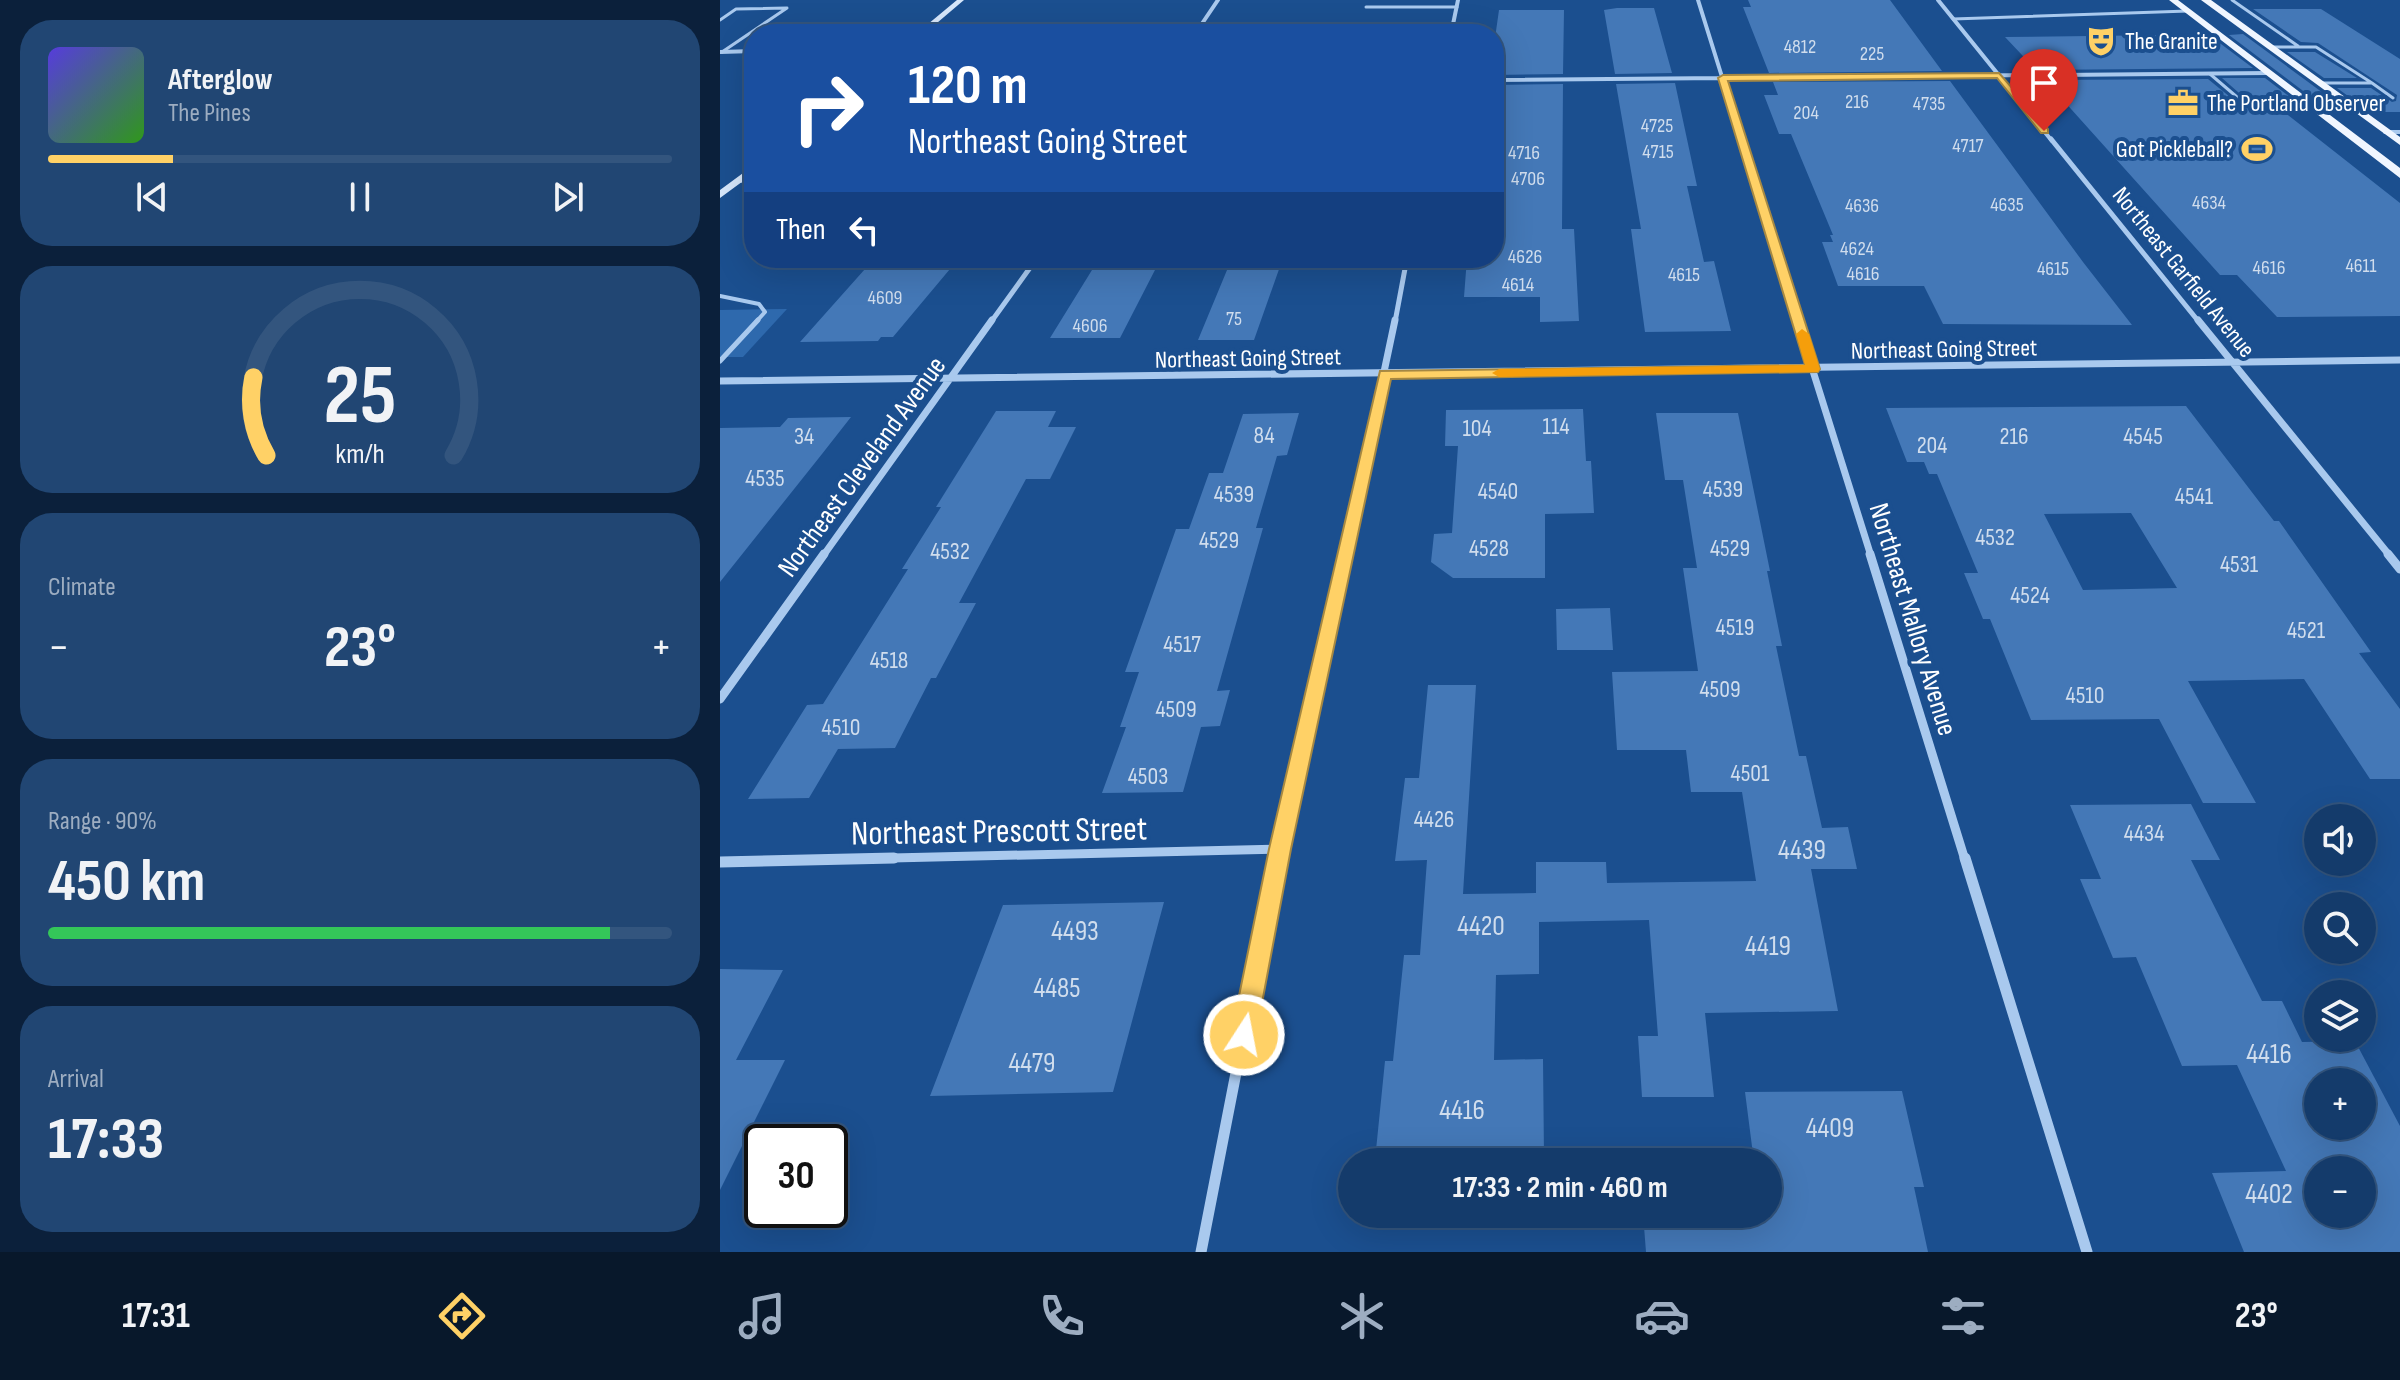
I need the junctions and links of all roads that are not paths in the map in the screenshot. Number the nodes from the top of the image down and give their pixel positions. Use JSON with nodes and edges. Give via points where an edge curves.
{"nodes":[{"id":1,"x":961,"y":0,"type":"edge"},
{"id":2,"x":1218,"y":0,"type":"edge"},
{"id":3,"x":1458,"y":0,"type":"edge"},
{"id":4,"x":1698,"y":0,"type":"edge"},
{"id":5,"x":1938,"y":0,"type":"edge"},
{"id":6,"x":2173,"y":0,"type":"edge"},
{"id":7,"x":2205,"y":0,"type":"edge"},
{"id":8,"x":2232,"y":0,"type":"edge"},
{"id":9,"x":1366,"y":7,"type":"dead end"},
{"id":10,"x":1457,"y":7,"type":"junction"},
{"id":11,"x":2188,"y":11,"type":"junction"},
{"id":12,"x":1953,"y":19,"type":"junction"},
{"id":13,"x":720,"y":20,"type":"edge"},
{"id":14,"x":763,"y":24,"type":"edge"},
{"id":15,"x":932,"y":24,"type":"edge"},
{"id":16,"x":1202,"y":24,"type":"edge"},
{"id":17,"x":1453,"y":24,"type":"edge"},
{"id":18,"x":744,"y":37,"type":"edge"},
{"id":19,"x":2269,"y":47,"type":"junction"},
{"id":20,"x":2298,"y":47,"type":"junction"},
{"id":21,"x":744,"y":51,"type":"edge"},
{"id":22,"x":721,"y":52,"type":"edge"},
{"id":23,"x":2269,"y":73,"type":"junction"},
{"id":24,"x":2210,"y":74,"type":"junction"},
{"id":25,"x":1999,"y":76,"type":"junction"},
{"id":26,"x":1723,"y":78,"type":"junction"},
{"id":27,"x":1504,"y":80,"type":"edge"},
{"id":28,"x":2319,"y":83,"type":"junction"},
{"id":29,"x":2372,"y":83,"type":"junction"},
{"id":30,"x":2393,"y":98,"type":"dead end"},
{"id":31,"x":2244,"y":103,"type":"dead end"},
{"id":32,"x":2385,"y":132,"type":"junction"},
{"id":33,"x":2400,"y":132,"type":"edge"},
{"id":34,"x":2400,"y":142,"type":"edge"},
{"id":35,"x":2400,"y":174,"type":"edge"},
{"id":36,"x":744,"y":176,"type":"edge"},
{"id":37,"x":738,"y":181,"type":"junction"},
{"id":38,"x":744,"y":181,"type":"edge"},
{"id":39,"x":723,"y":190,"type":"edge"},
{"id":40,"x":1030,"y":268,"type":"edge"},
{"id":41,"x":1405,"y":268,"type":"edge"},
{"id":42,"x":720,"y":296,"type":"edge"},
{"id":43,"x":2400,"y":360,"type":"edge"},
{"id":44,"x":720,"y":361,"type":"edge"},
{"id":45,"x":2231,"y":362,"type":"junction"},
{"id":46,"x":1813,"y":369,"type":"junction"},
{"id":47,"x":1385,"y":374,"type":"junction"},
{"id":48,"x":951,"y":380,"type":"junction"},
{"id":49,"x":720,"y":381,"type":"edge"},
{"id":50,"x":2400,"y":569,"type":"edge"},
{"id":51,"x":720,"y":699,"type":"edge"},
{"id":52,"x":1280,"y":849,"type":"junction"},
{"id":53,"x":720,"y":862,"type":"edge"},
{"id":54,"x":1201,"y":1252,"type":"edge"},
{"id":55,"x":2087,"y":1252,"type":"edge"}],
"edges":[{"from":1,"to":15,"type":"main road"},
{"from":2,"to":16,"type":"street"},
{"from":3,"to":10,"type":"street"},
{"from":4,"to":26,"type":"street","name":"Northeast Mallory Avenue"},
{"from":5,"to":12,"type":"street","name":"Northeast Garfield Avenue"},
{"from":6,"to":11,"type":"main road"},
{"from":7,"to":19,"type":"main road"},
{"from":8,"to":20,"type":"lane"},
{"from":9,"to":10,"type":"lane"},
{"from":10,"to":17,"type":"street"},
{"from":11,"to":12,"type":"lane"},
{"from":11,"to":23,"type":"main road"},
{"from":12,"to":25,"type":"street","name":"Northeast Garfield Avenue"},
{"from":13,"to":14,"type":"lane","via":[[736,9],[787,8]]},
{"from":18,"to":22,"type":"lane"},
{"from":19,"to":20,"type":"lane"},
{"from":19,"to":28,"type":"main road"},
{"from":20,"to":29,"type":"lane","via":[[2316,47]]},
{"from":21,"to":22,"type":"street"},
{"from":23,"to":24,"type":"street"},
{"from":23,"to":35,"type":"main road"},
{"from":24,"to":25,"type":"street"},
{"from":24,"to":31,"type":"lane"},
{"from":25,"to":26,"type":"street"},
{"from":25,"to":45,"type":"street","name":"Northeast Garfield Avenue"},
{"from":26,"to":27,"type":"street"},
{"from":26,"to":46,"type":"street","name":"Northeast Mallory Avenue"},
{"from":28,"to":29,"type":"lane"},
{"from":28,"to":32,"type":"main road"},
{"from":29,"to":30,"type":"lane"},
{"from":32,"to":33,"type":"street"},
{"from":32,"to":34,"type":"main road"},
{"from":36,"to":37,"type":"main road"},
{"from":37,"to":38,"type":"lane"},
{"from":37,"to":39,"type":"main road"},
{"from":40,"to":48,"type":"street","name":"Northeast Cleveland Avenue"},
{"from":41,"to":47,"type":"street"},
{"from":42,"to":44,"type":"lane","via":[[759,304],[765,312]]},
{"from":43,"to":45,"type":"street","name":"Northeast Going Street"},
{"from":45,"to":46,"type":"street","name":"Northeast Going Street"},
{"from":45,"to":50,"type":"street","name":"Northeast Garfield Avenue"},
{"from":46,"to":47,"type":"street","name":"Northeast Going Street"},
{"from":46,"to":55,"type":"street","name":"Northeast Mallory Avenue"},
{"from":47,"to":48,"type":"street","name":"Northeast Going Street"},
{"from":47,"to":52,"type":"street"},
{"from":48,"to":49,"type":"street","name":"Northeast Going Street"},
{"from":48,"to":51,"type":"street","name":"Northeast Cleveland Avenue"},
{"from":52,"to":53,"type":"street","name":"Northeast Prescott Street"},
{"from":52,"to":54,"type":"street"}]}
